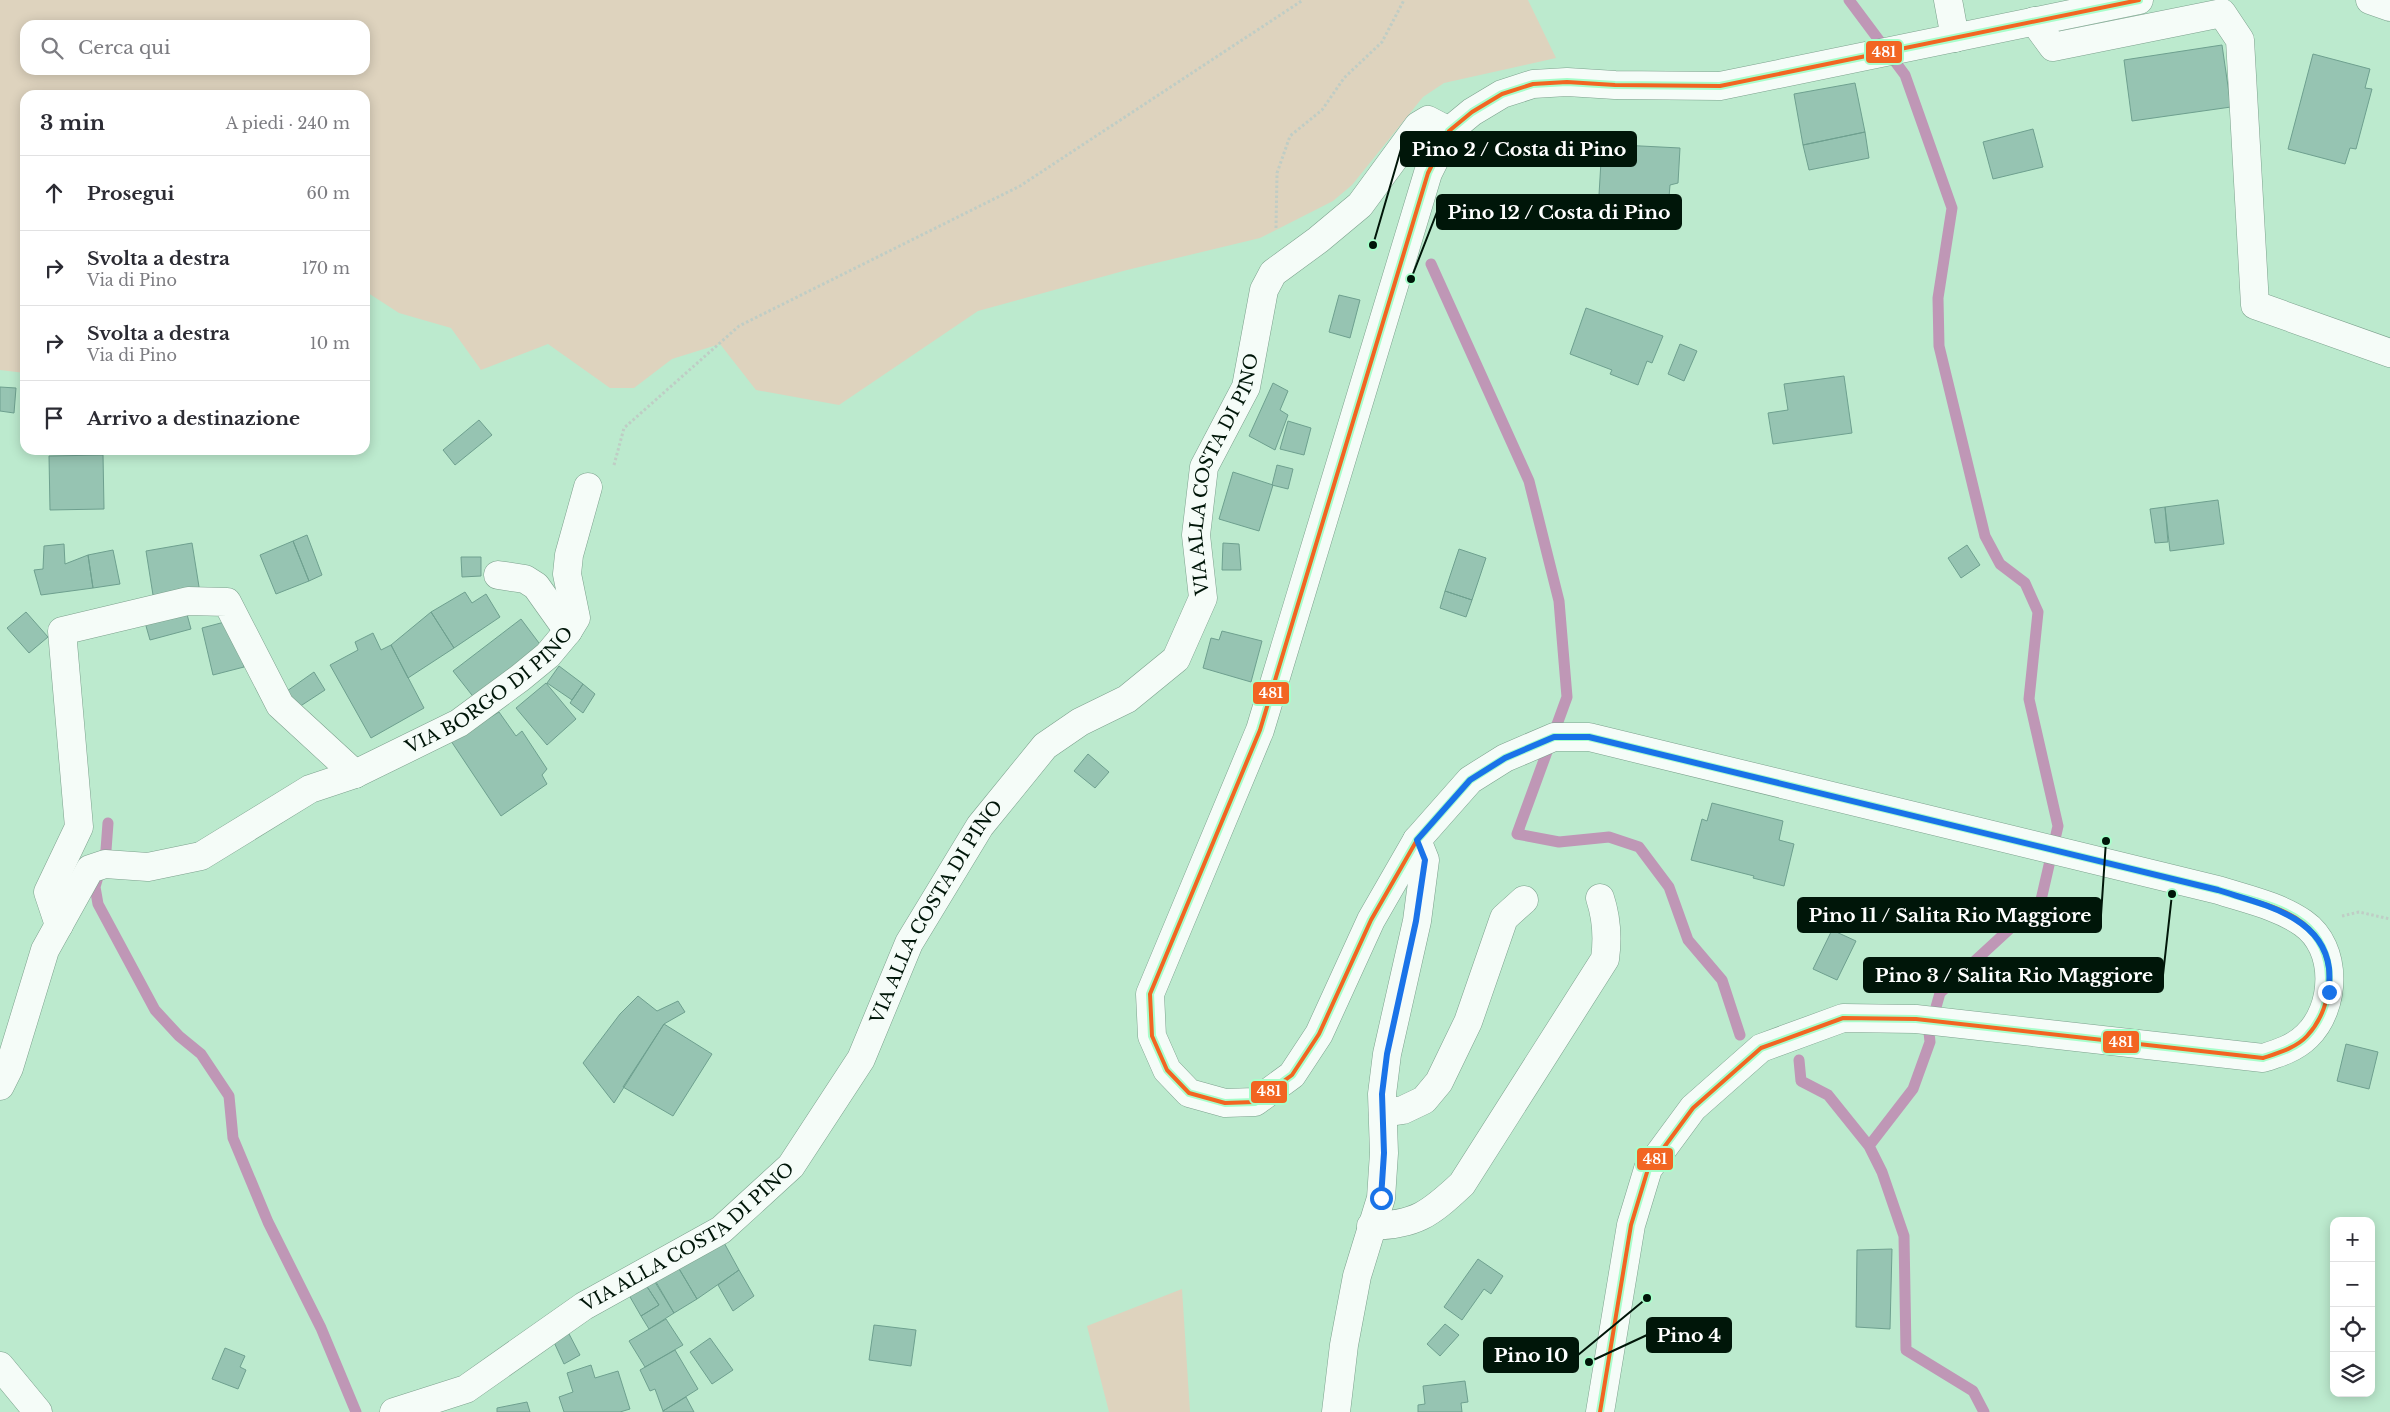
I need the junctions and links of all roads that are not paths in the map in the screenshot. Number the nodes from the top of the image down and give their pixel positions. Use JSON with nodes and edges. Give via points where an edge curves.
{"nodes":[{"id":1,"x":1948,"y":0,"type":"edge"},
{"id":2,"x":2140,"y":0,"type":"edge"},
{"id":3,"x":2370,"y":0,"type":"edge"},
{"id":4,"x":2390,"y":7,"type":"edge"},
{"id":5,"x":2034,"y":21,"type":"junction"},
{"id":6,"x":1954,"y":38,"type":"junction"},
{"id":7,"x":1449,"y":132,"type":"junction"},
{"id":8,"x":2390,"y":353,"type":"edge"},
{"id":9,"x":600,"y":481,"type":"road end"},
{"id":10,"x":498,"y":575,"type":"dead end"},
{"id":11,"x":568,"y":631,"type":"junction"},
{"id":12,"x":355,"y":774,"type":"junction"},
{"id":13,"x":1417,"y":840,"type":"junction"},
{"id":14,"x":1600,"y":898,"type":"dead end"},
{"id":15,"x":1524,"y":900,"type":"dead end"},
{"id":16,"x":59,"y":925,"type":"junction"},
{"id":17,"x":0,"y":1086,"type":"edge"},
{"id":18,"x":1383,"y":1113,"type":"junction"},
{"id":19,"x":1371,"y":1226,"type":"junction"},
{"id":20,"x":0,"y":1366,"type":"edge"},
{"id":21,"x":38,"y":1412,"type":"edge"},
{"id":22,"x":394,"y":1412,"type":"edge"},
{"id":23,"x":1336,"y":1412,"type":"edge"},
{"id":24,"x":1600,"y":1412,"type":"edge"}],
"edges":[{"from":1,"to":6,"type":"street"},
{"from":2,"to":5,"type":"street"},
{"from":3,"to":4,"type":"street"},
{"from":5,"to":6,"type":"street"},
{"from":5,"to":8,"type":"street","via":[[2053,46],[2222,13],[2240,40],[2255,305]]},
{"from":6,"to":7,"type":"street","via":[[1720,86],[1533,84],[1502,94],[1472,112]]},
{"from":7,"to":13,"type":"street","via":[[1428,173],[1260,730],[1150,994],[1152,1036],[1167,1070],[1189,1093],[1225,1103],[1255,1102],[1292,1075],[1318,1034],[1371,920]]},
{"from":7,"to":22,"type":"street","name":"VIA ALLA COSTA DI PINO","via":[[1428,120],[1418,126],[1360,205],[1273,273],[1264,290],[1246,387],[1204,467],[1196,535],[1203,598],[1176,659],[1127,699],[1080,722],[1045,746],[980,826],[909,943],[861,1059],[791,1166],[721,1230],[584,1306],[466,1389]]},
{"from":9,"to":11,"type":"street","name":"VIA BORGO DI PINO","via":[[569,555],[568,574],[576,618]]},
{"from":10,"to":11,"type":"street","via":[[525,579],[536,586]]},
{"from":11,"to":12,"type":"street","name":"VIA BORGO DI PINO","via":[[548,655],[459,723]]},
{"from":12,"to":16,"type":"street","name":"VIA BORGO DI PINO","via":[[310,789],[201,856],[148,867],[104,864],[90,868]]},
{"from":12,"to":16,"type":"street","via":[[280,705],[227,602],[188,601],[62,631],[79,827],[48,892]]},
{"from":13,"to":18,"type":"street","via":[[1425,860],[1416,921],[1387,1054]]},
{"from":13,"to":24,"type":"street","via":[[1470,780],[1505,758],[1554,737],[1589,737],[2218,890],[2274,909],[2304,924],[2321,944],[2329,967],[2329,992],[2322,1016],[2307,1036],[2287,1051],[2263,1058],[1916,1019],[1843,1018],[1761,1048],[1693,1108],[1648,1169],[1631,1225]]},
{"from":14,"to":19,"type":"street","via":[[1606,915],[1608,940],[1605,959],[1462,1184],[1434,1210],[1418,1218],[1395,1225]]},
{"from":15,"to":18,"type":"street","via":[[1504,918],[1468,1022],[1439,1082],[1424,1100],[1403,1110]]},
{"from":16,"to":17,"type":"street","name":"VIA BORGO DI PINO","via":[[45,950],[9,1068]]},
{"from":18,"to":19,"type":"street","via":[[1381,1198]]},
{"from":19,"to":23,"type":"street","via":[[1356,1276]]},
{"from":20,"to":21,"type":"street"}]}
